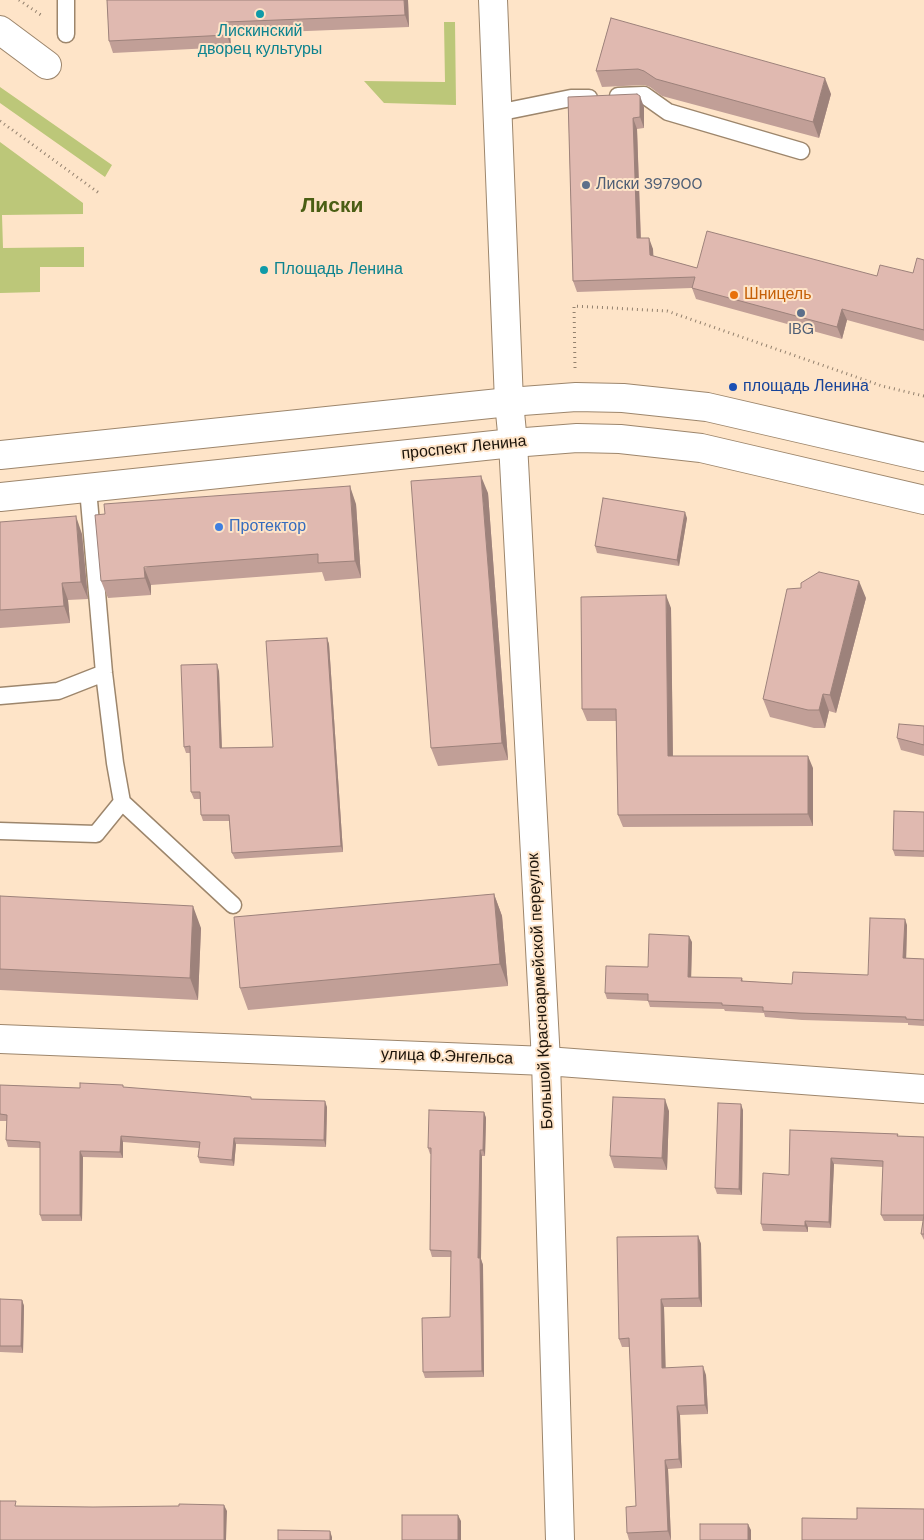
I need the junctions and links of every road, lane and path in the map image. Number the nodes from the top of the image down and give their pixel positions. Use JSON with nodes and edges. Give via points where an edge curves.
{"nodes":[{"id":1,"x":66,"y":0,"type":"edge"},
{"id":2,"x":493,"y":0,"type":"edge"},
{"id":3,"x":0,"y":30,"type":"edge"},
{"id":4,"x":66,"y":34,"type":"dead end"},
{"id":5,"x":48,"y":65,"type":"dead end"},
{"id":6,"x":497,"y":113,"type":"junction"},
{"id":7,"x":0,"y":121,"type":"edge"},
{"id":8,"x":801,"y":151,"type":"dead end"},
{"id":9,"x":99,"y":193,"type":"dead end"},
{"id":10,"x":924,"y":396,"type":"edge"},
{"id":11,"x":576,"y":397,"type":"junction"},
{"id":12,"x":509,"y":402,"type":"junction"},
{"id":13,"x":513,"y":443,"type":"junction"},
{"id":14,"x":0,"y":454,"type":"edge"},
{"id":15,"x":924,"y":457,"type":"edge"},
{"id":16,"x":88,"y":489,"type":"junction"},
{"id":17,"x":0,"y":497,"type":"edge"},
{"id":18,"x":924,"y":500,"type":"edge"},
{"id":19,"x":104,"y":673,"type":"junction"},
{"id":20,"x":0,"y":696,"type":"edge"},
{"id":21,"x":122,"y":802,"type":"junction"},
{"id":22,"x":0,"y":831,"type":"edge"},
{"id":23,"x":233,"y":905,"type":"dead end"},
{"id":24,"x":0,"y":1039,"type":"edge"},
{"id":25,"x":546,"y":1061,"type":"junction"},
{"id":26,"x":924,"y":1089,"type":"edge"},
{"id":27,"x":560,"y":1540,"type":"edge"}],
"edges":[{"from":1,"to":4,"type":"lane"},
{"from":2,"to":6,"type":"street","name":"Большой Красноармейской переулок"},
{"from":3,"to":5,"type":"street"},
{"from":6,"to":8,"type":"lane","via":[[571,98],[644,95],[668,112]]},
{"from":6,"to":12,"type":"street","name":"Большой Красноармейской переулок"},
{"from":7,"to":9,"type":"path"},
{"from":10,"to":11,"type":"path","via":[[882,386],[667,311],[574,306]]},
{"from":11,"to":12,"type":"street"},
{"from":11,"to":15,"type":"street","via":[[623,398],[707,407]]},
{"from":12,"to":13,"type":"street","name":"Большой Красноармейской переулок"},
{"from":12,"to":14,"type":"street"},
{"from":13,"to":16,"type":"street","name":"проспект Ленина"},
{"from":13,"to":18,"type":"street","name":"проспект Ленина","via":[[603,438],[701,448]]},
{"from":13,"to":25,"type":"street","name":"Большой Красноармейской переулок"},
{"from":16,"to":17,"type":"street","name":"проспект Ленина"},
{"from":16,"to":19,"type":"lane"},
{"from":19,"to":20,"type":"lane","via":[[58,691]]},
{"from":19,"to":21,"type":"lane","via":[[114,764]]},
{"from":21,"to":22,"type":"lane","via":[[96,834]]},
{"from":21,"to":23,"type":"lane"},
{"from":24,"to":25,"type":"street","name":"улица Ф.Энгельса"},
{"from":25,"to":26,"type":"street","name":"улица Ф.Энгельса"},
{"from":25,"to":27,"type":"street","name":"Большой Красноармейской переулок"}]}
